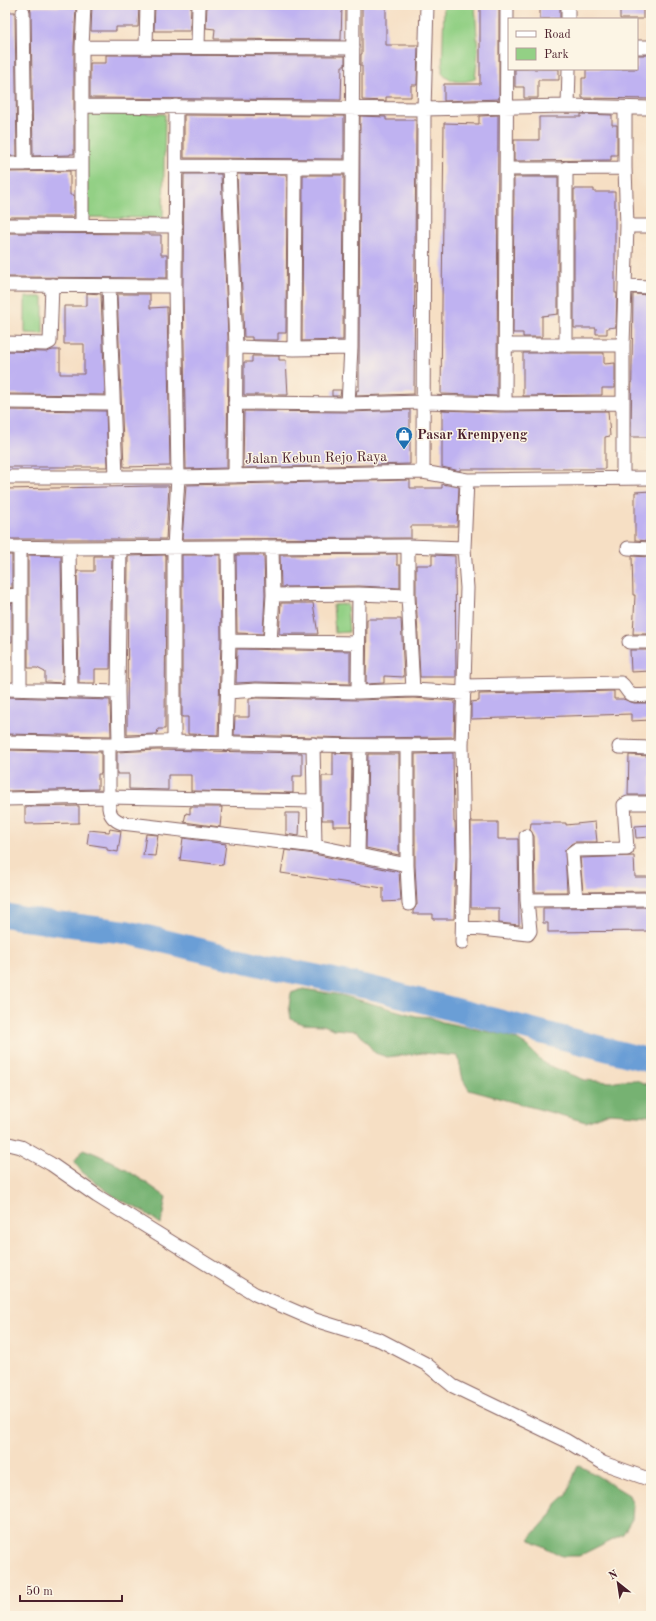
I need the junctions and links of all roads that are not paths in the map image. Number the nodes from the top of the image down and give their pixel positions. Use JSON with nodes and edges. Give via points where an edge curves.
{"nodes":[{"id":1,"x":84,"y":5,"type":"edge"},
{"id":2,"x":147,"y":5,"type":"edge"},
{"id":3,"x":199,"y":5,"type":"edge"},
{"id":4,"x":353,"y":5,"type":"edge"},
{"id":5,"x":427,"y":5,"type":"edge"},
{"id":6,"x":507,"y":5,"type":"edge"},
{"id":7,"x":568,"y":5,"type":"edge"},
{"id":8,"x":23,"y":12,"type":"dead end"},
{"id":9,"x":568,"y":18,"type":"edge"},
{"id":10,"x":82,"y":46,"type":"junction"},
{"id":11,"x":146,"y":46,"type":"junction"},
{"id":12,"x":198,"y":47,"type":"junction"},
{"id":13,"x":638,"y":47,"type":"edge"},
{"id":14,"x":651,"y":47,"type":"edge"},
{"id":15,"x":353,"y":48,"type":"junction"},
{"id":16,"x":569,"y":70,"type":"edge"},
{"id":17,"x":83,"y":106,"type":"junction"},
{"id":18,"x":176,"y":106,"type":"junction"},
{"id":19,"x":568,"y":106,"type":"junction"},
{"id":20,"x":506,"y":107,"type":"junction"},
{"id":21,"x":354,"y":108,"type":"junction"},
{"id":22,"x":625,"y":108,"type":"junction"},
{"id":23,"x":651,"y":108,"type":"edge"},
{"id":24,"x":424,"y":110,"type":"junction"},
{"id":25,"x":82,"y":163,"type":"junction"},
{"id":26,"x":5,"y":164,"type":"edge"},
{"id":27,"x":25,"y":164,"type":"junction"},
{"id":28,"x":177,"y":166,"type":"junction"},
{"id":29,"x":229,"y":166,"type":"junction"},
{"id":30,"x":295,"y":167,"type":"junction"},
{"id":31,"x":352,"y":167,"type":"junction"},
{"id":32,"x":566,"y":168,"type":"junction"},
{"id":33,"x":625,"y":168,"type":"junction"},
{"id":34,"x":507,"y":169,"type":"junction"},
{"id":35,"x":5,"y":225,"type":"edge"},
{"id":36,"x":82,"y":226,"type":"junction"},
{"id":37,"x":176,"y":226,"type":"junction"},
{"id":38,"x":628,"y":226,"type":"junction"},
{"id":39,"x":651,"y":226,"type":"edge"},
{"id":40,"x":5,"y":285,"type":"edge"},
{"id":41,"x":52,"y":285,"type":"junction"},
{"id":42,"x":108,"y":286,"type":"junction"},
{"id":43,"x":175,"y":286,"type":"junction"},
{"id":44,"x":625,"y":286,"type":"junction"},
{"id":45,"x":651,"y":287,"type":"edge"},
{"id":46,"x":5,"y":343,"type":"edge"},
{"id":47,"x":507,"y":344,"type":"junction"},
{"id":48,"x":566,"y":344,"type":"junction"},
{"id":49,"x":623,"y":345,"type":"junction"},
{"id":50,"x":236,"y":347,"type":"junction"},
{"id":51,"x":351,"y":348,"type":"junction"},
{"id":52,"x":294,"y":349,"type":"junction"},
{"id":53,"x":5,"y":402,"type":"edge"},
{"id":54,"x":423,"y":402,"type":"junction"},
{"id":55,"x":112,"y":403,"type":"junction"},
{"id":56,"x":235,"y":403,"type":"junction"},
{"id":57,"x":623,"y":403,"type":"junction"},
{"id":58,"x":348,"y":404,"type":"junction"},
{"id":59,"x":505,"y":404,"type":"junction"},
{"id":60,"x":422,"y":472,"type":"junction"},
{"id":61,"x":235,"y":476,"type":"junction"},
{"id":62,"x":5,"y":477,"type":"edge"},
{"id":63,"x":116,"y":477,"type":"junction"},
{"id":64,"x":178,"y":477,"type":"junction"},
{"id":65,"x":623,"y":478,"type":"junction"},
{"id":66,"x":651,"y":478,"type":"edge"},
{"id":67,"x":467,"y":480,"type":"junction"},
{"id":68,"x":408,"y":546,"type":"junction"},
{"id":69,"x":5,"y":547,"type":"edge"},
{"id":70,"x":20,"y":547,"type":"junction"},
{"id":71,"x":174,"y":547,"type":"junction"},
{"id":72,"x":228,"y":547,"type":"junction"},
{"id":73,"x":272,"y":547,"type":"junction"},
{"id":74,"x":70,"y":548,"type":"junction"},
{"id":75,"x":120,"y":548,"type":"junction"},
{"id":76,"x":464,"y":548,"type":"junction"},
{"id":77,"x":628,"y":548,"type":"dead end"},
{"id":78,"x":651,"y":548,"type":"edge"},
{"id":79,"x":359,"y":594,"type":"junction"},
{"id":80,"x":20,"y":595,"type":"junction"},
{"id":81,"x":5,"y":596,"type":"edge"},
{"id":82,"x":273,"y":596,"type":"junction"},
{"id":83,"x":408,"y":596,"type":"junction"},
{"id":84,"x":229,"y":641,"type":"junction"},
{"id":85,"x":270,"y":642,"type":"junction"},
{"id":86,"x":629,"y":642,"type":"dead end"},
{"id":87,"x":651,"y":642,"type":"edge"},
{"id":88,"x":358,"y":643,"type":"junction"},
{"id":89,"x":5,"y":689,"type":"edge"},
{"id":90,"x":20,"y":689,"type":"junction"},
{"id":91,"x":413,"y":690,"type":"junction"},
{"id":92,"x":464,"y":690,"type":"junction"},
{"id":93,"x":71,"y":691,"type":"junction"},
{"id":94,"x":118,"y":692,"type":"junction"},
{"id":95,"x":228,"y":692,"type":"junction"},
{"id":96,"x":358,"y":692,"type":"junction"},
{"id":97,"x":651,"y":695,"type":"edge"},
{"id":98,"x":5,"y":742,"type":"edge"},
{"id":99,"x":174,"y":742,"type":"junction"},
{"id":100,"x":114,"y":744,"type":"junction"},
{"id":101,"x":226,"y":744,"type":"junction"},
{"id":102,"x":313,"y":744,"type":"junction"},
{"id":103,"x":462,"y":745,"type":"junction"},
{"id":104,"x":360,"y":746,"type":"junction"},
{"id":105,"x":407,"y":747,"type":"junction"},
{"id":106,"x":619,"y":747,"type":"dead end"},
{"id":107,"x":651,"y":748,"type":"edge"},
{"id":108,"x":108,"y":797,"type":"junction"},
{"id":109,"x":5,"y":799,"type":"edge"},
{"id":110,"x":314,"y":801,"type":"junction"},
{"id":111,"x":651,"y":803,"type":"edge"},
{"id":112,"x":526,"y":836,"type":"dead end"},
{"id":113,"x":315,"y":846,"type":"junction"},
{"id":114,"x":358,"y":854,"type":"junction"},
{"id":115,"x":407,"y":865,"type":"junction"},
{"id":116,"x":576,"y":899,"type":"junction"},
{"id":117,"x":651,"y":899,"type":"edge"},
{"id":118,"x":527,"y":900,"type":"junction"},
{"id":119,"x":409,"y":904,"type":"dead end"},
{"id":120,"x":463,"y":927,"type":"junction"},
{"id":121,"x":462,"y":943,"type":"dead end"},
{"id":122,"x":5,"y":1144,"type":"edge"},
{"id":123,"x":651,"y":1480,"type":"edge"}],
"edges":[{"from":1,"to":10,"type":"street"},
{"from":2,"to":11,"type":"street"},
{"from":3,"to":12,"type":"street"},
{"from":4,"to":15,"type":"street"},
{"from":5,"to":24,"type":"street"},
{"from":6,"to":20,"type":"street"},
{"from":7,"to":9,"type":"street"},
{"from":8,"to":27,"type":"street"},
{"from":10,"to":11,"type":"street"},
{"from":10,"to":17,"type":"street"},
{"from":11,"to":12,"type":"street"},
{"from":12,"to":15,"type":"street"},
{"from":13,"to":14,"type":"street"},
{"from":15,"to":21,"type":"street"},
{"from":16,"to":19,"type":"street"},
{"from":17,"to":18,"type":"street"},
{"from":17,"to":25,"type":"street"},
{"from":18,"to":21,"type":"street"},
{"from":18,"to":28,"type":"street"},
{"from":19,"to":20,"type":"street"},
{"from":19,"to":22,"type":"street"},
{"from":20,"to":24,"type":"street"},
{"from":20,"to":34,"type":"street"},
{"from":21,"to":24,"type":"street"},
{"from":21,"to":31,"type":"street"},
{"from":22,"to":23,"type":"street"},
{"from":22,"to":33,"type":"street"},
{"from":24,"to":54,"type":"street"},
{"from":25,"to":27,"type":"street"},
{"from":25,"to":36,"type":"street"},
{"from":26,"to":27,"type":"street"},
{"from":28,"to":29,"type":"street"},
{"from":28,"to":37,"type":"street"},
{"from":29,"to":30,"type":"street"},
{"from":29,"to":50,"type":"street"},
{"from":30,"to":31,"type":"street"},
{"from":30,"to":52,"type":"street"},
{"from":31,"to":51,"type":"street"},
{"from":32,"to":33,"type":"street"},
{"from":32,"to":34,"type":"street"},
{"from":32,"to":48,"type":"street"},
{"from":33,"to":38,"type":"street"},
{"from":34,"to":47,"type":"street"},
{"from":35,"to":36,"type":"street"},
{"from":36,"to":37,"type":"street"},
{"from":37,"to":43,"type":"street"},
{"from":38,"to":39,"type":"street"},
{"from":38,"to":44,"type":"street"},
{"from":40,"to":41,"type":"street"},
{"from":41,"to":42,"type":"street"},
{"from":41,"to":46,"type":"street","via":[[50,342]]},
{"from":42,"to":43,"type":"street"},
{"from":42,"to":55,"type":"street"},
{"from":43,"to":64,"type":"street"},
{"from":44,"to":45,"type":"street"},
{"from":44,"to":49,"type":"street"},
{"from":47,"to":48,"type":"street"},
{"from":47,"to":59,"type":"street"},
{"from":48,"to":49,"type":"street"},
{"from":49,"to":57,"type":"street"},
{"from":50,"to":52,"type":"street"},
{"from":50,"to":56,"type":"street"},
{"from":51,"to":52,"type":"street"},
{"from":51,"to":58,"type":"street"},
{"from":53,"to":55,"type":"street"},
{"from":54,"to":58,"type":"street"},
{"from":54,"to":59,"type":"street"},
{"from":54,"to":60,"type":"street"},
{"from":55,"to":63,"type":"street"},
{"from":56,"to":58,"type":"street"},
{"from":56,"to":61,"type":"street"},
{"from":57,"to":59,"type":"street"},
{"from":57,"to":65,"type":"street"},
{"from":60,"to":61,"type":"street","name":"Jalan Kebun Rejo Raya"},
{"from":60,"to":67,"type":"street","name":"Jalan Kebun Rejo Raya"},
{"from":61,"to":64,"type":"street","name":"Jalan Kebun Rejo Raya"},
{"from":62,"to":63,"type":"street","name":"Jalan Kebun Rejo Raya"},
{"from":63,"to":64,"type":"street","name":"Jalan Kebun Rejo Raya"},
{"from":64,"to":71,"type":"street"},
{"from":65,"to":66,"type":"street","name":"Jalan Kebun Rejo Raya"},
{"from":65,"to":67,"type":"street","name":"Jalan Kebun Rejo Raya"},
{"from":67,"to":76,"type":"street"},
{"from":68,"to":73,"type":"street"},
{"from":68,"to":76,"type":"street"},
{"from":68,"to":83,"type":"street"},
{"from":69,"to":70,"type":"street"},
{"from":70,"to":74,"type":"street"},
{"from":70,"to":80,"type":"street"},
{"from":71,"to":72,"type":"street"},
{"from":71,"to":75,"type":"street"},
{"from":71,"to":99,"type":"street"},
{"from":72,"to":73,"type":"street"},
{"from":72,"to":84,"type":"street"},
{"from":73,"to":82,"type":"street"},
{"from":74,"to":75,"type":"street"},
{"from":74,"to":93,"type":"street"},
{"from":75,"to":94,"type":"street"},
{"from":76,"to":92,"type":"street","via":[[467,588]]},
{"from":77,"to":78,"type":"street"},
{"from":79,"to":82,"type":"street"},
{"from":79,"to":83,"type":"street"},
{"from":79,"to":88,"type":"street"},
{"from":80,"to":81,"type":"street"},
{"from":80,"to":90,"type":"street"},
{"from":82,"to":85,"type":"street"},
{"from":83,"to":91,"type":"street"},
{"from":84,"to":85,"type":"street"},
{"from":84,"to":95,"type":"street"},
{"from":85,"to":88,"type":"street"},
{"from":86,"to":87,"type":"street"},
{"from":88,"to":96,"type":"street"},
{"from":89,"to":90,"type":"street"},
{"from":90,"to":93,"type":"street"},
{"from":91,"to":92,"type":"street"},
{"from":91,"to":96,"type":"street"},
{"from":92,"to":97,"type":"street","via":[[621,683],[634,695]]},
{"from":92,"to":103,"type":"street"},
{"from":93,"to":94,"type":"street"},
{"from":94,"to":100,"type":"street"},
{"from":95,"to":96,"type":"street"},
{"from":95,"to":101,"type":"street"},
{"from":98,"to":100,"type":"street"},
{"from":99,"to":100,"type":"street"},
{"from":99,"to":101,"type":"street"},
{"from":100,"to":108,"type":"street"},
{"from":101,"to":102,"type":"street"},
{"from":102,"to":104,"type":"street"},
{"from":102,"to":110,"type":"street"},
{"from":103,"to":105,"type":"street"},
{"from":103,"to":120,"type":"street"},
{"from":104,"to":105,"type":"street"},
{"from":104,"to":114,"type":"street"},
{"from":105,"to":115,"type":"street"},
{"from":106,"to":107,"type":"street"},
{"from":108,"to":109,"type":"street"},
{"from":108,"to":110,"type":"street"},
{"from":108,"to":113,"type":"street","via":[[111,815],[122,823]]},
{"from":110,"to":113,"type":"street"},
{"from":111,"to":116,"type":"street","via":[[624,805],[627,849],[576,850],[572,853]]},
{"from":112,"to":118,"type":"street"},
{"from":113,"to":114,"type":"street"},
{"from":114,"to":115,"type":"street"},
{"from":115,"to":119,"type":"street"},
{"from":116,"to":117,"type":"street"},
{"from":116,"to":118,"type":"street"},
{"from":118,"to":120,"type":"street","via":[[530,931],[528,934]]},
{"from":120,"to":121,"type":"street"},
{"from":122,"to":123,"type":"street","via":[[21,1148],[51,1164],[97,1196],[255,1294],[315,1320],[380,1340],[426,1364],[453,1386],[565,1440],[603,1463]]}]}
